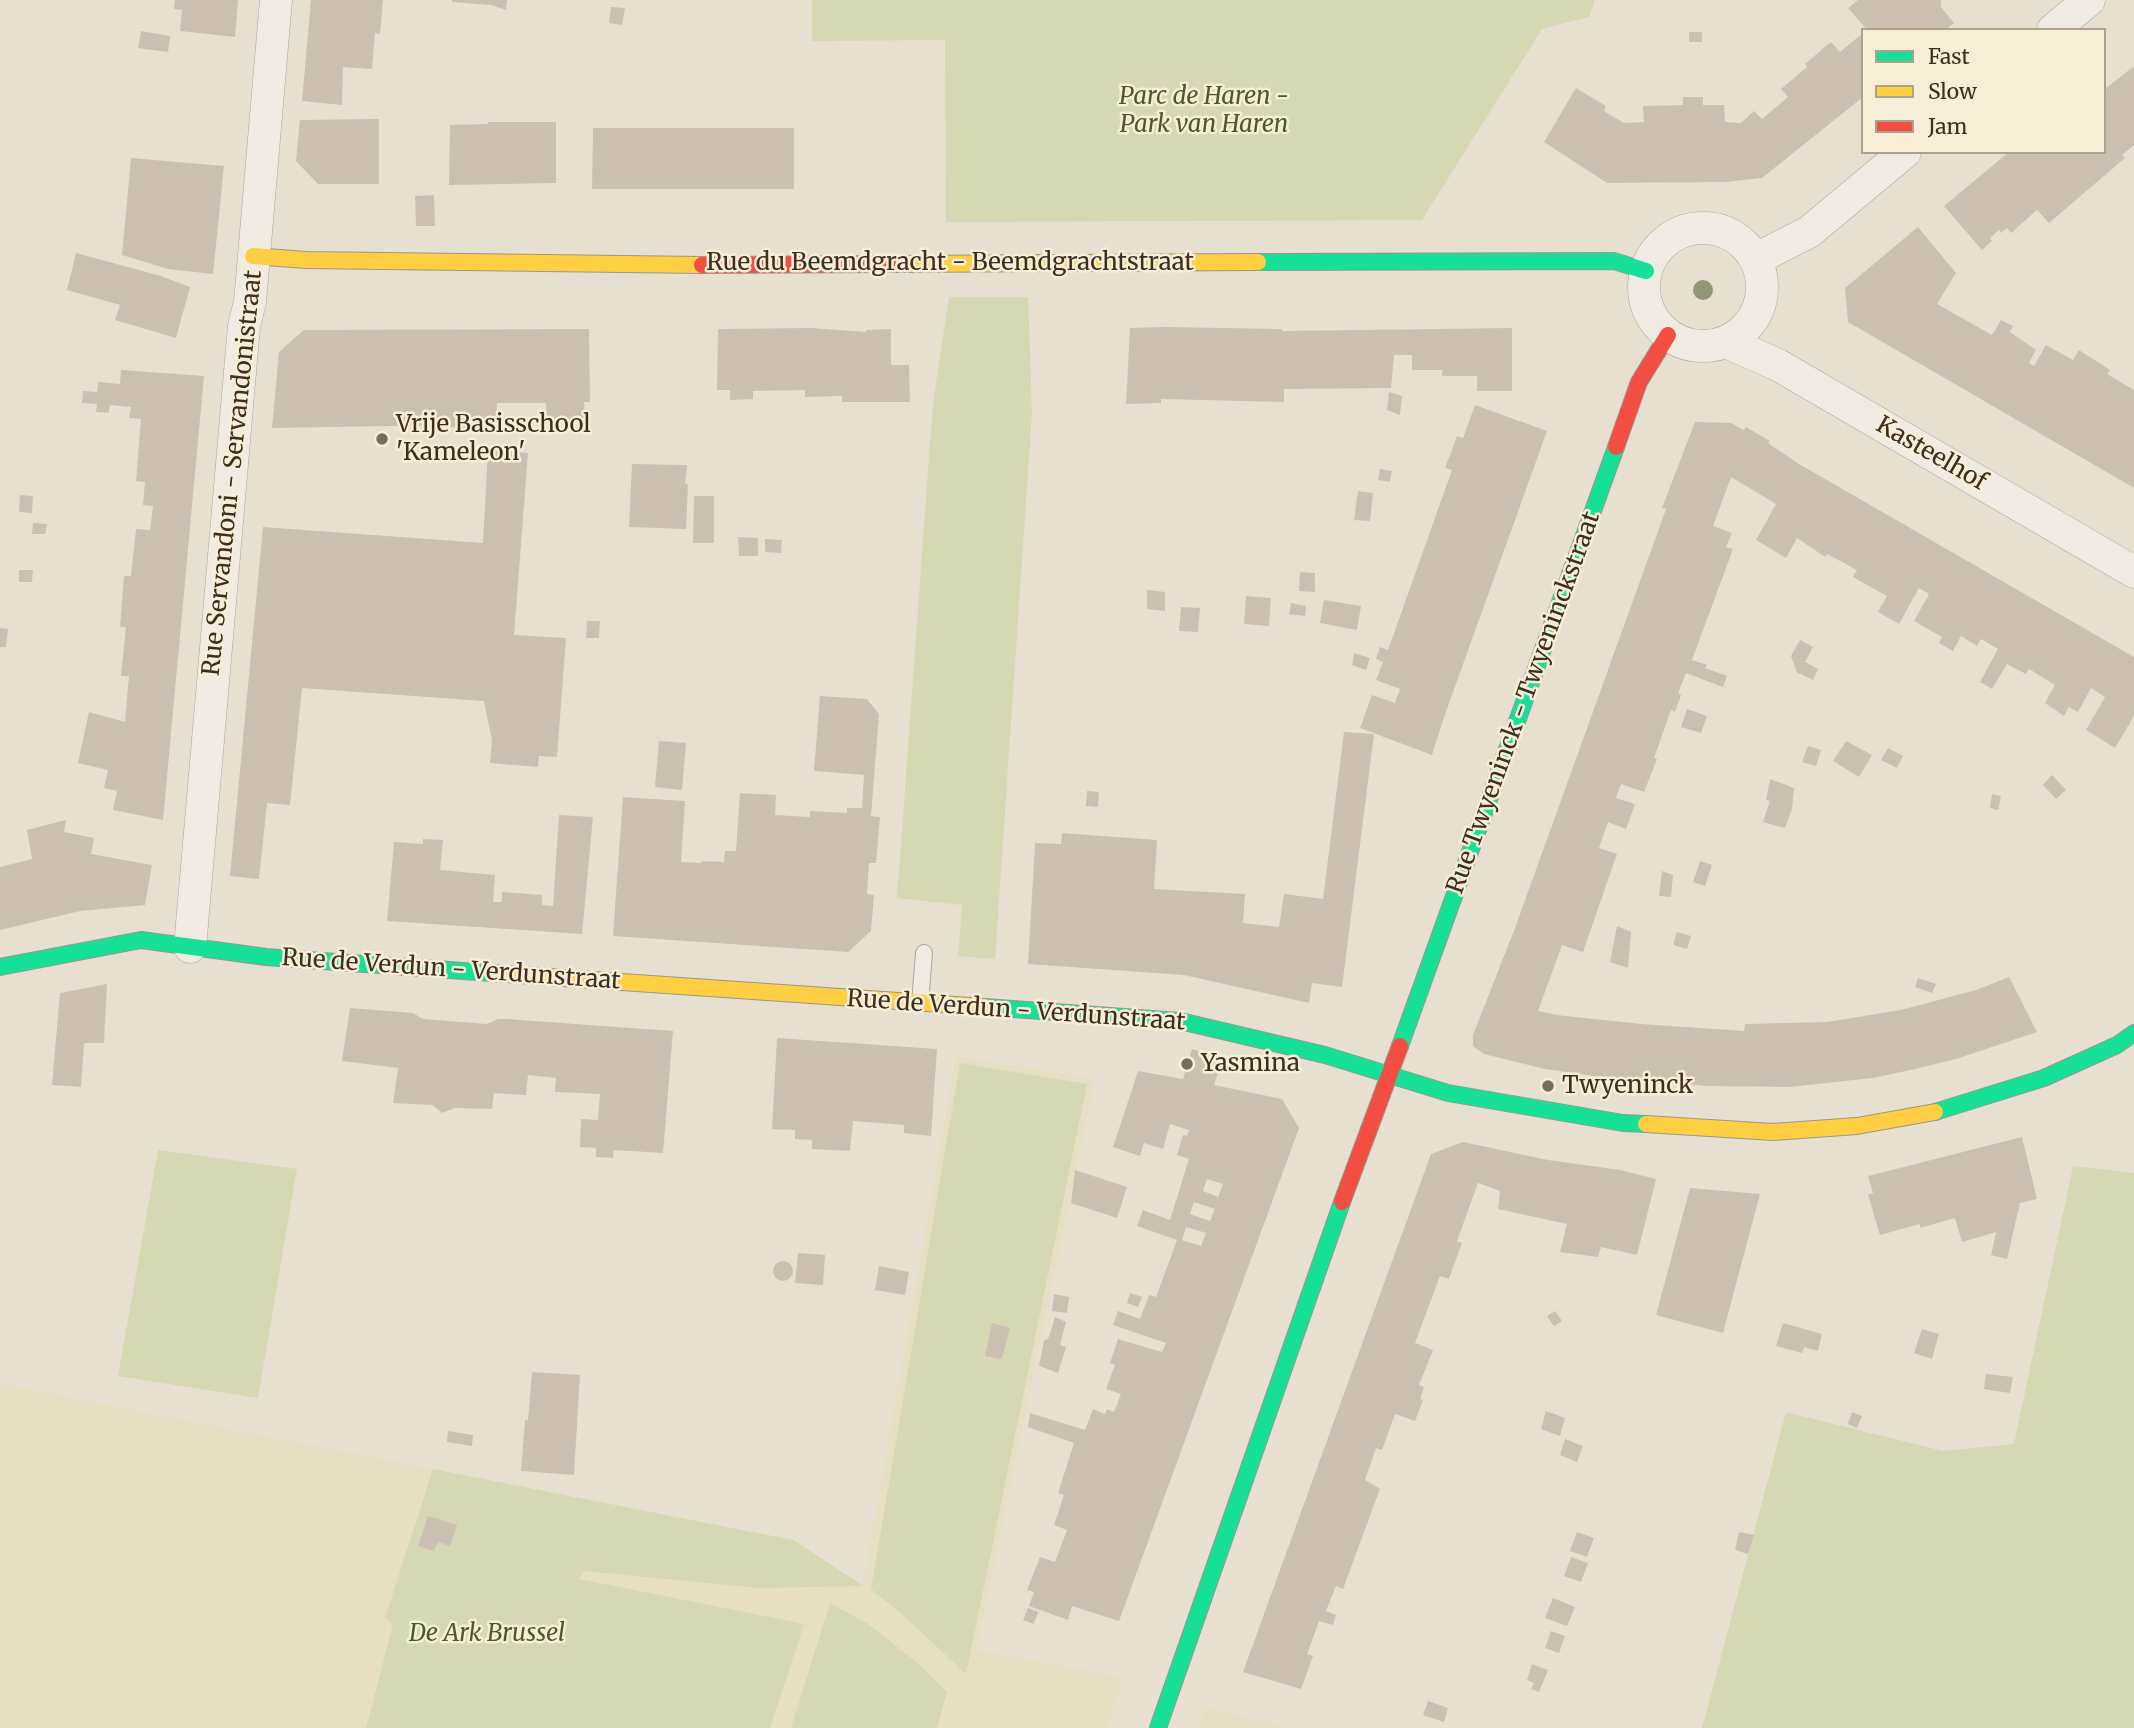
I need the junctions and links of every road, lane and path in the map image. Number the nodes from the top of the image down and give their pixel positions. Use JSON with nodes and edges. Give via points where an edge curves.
{"nodes":[{"id":1,"x":276,"y":0,"type":"edge"},
{"id":2,"x":2089,"y":0,"type":"edge"},
{"id":3,"x":2055,"y":28,"type":"edge"},
{"id":4,"x":1903,"y":154,"type":"edge"},
{"id":5,"x":254,"y":256,"type":"junction"},
{"id":6,"x":1756,"y":259,"type":"junction"},
{"id":7,"x":1646,"y":271,"type":"junction"},
{"id":8,"x":1668,"y":335,"type":"junction"},
{"id":9,"x":1726,"y":342,"type":"junction"},
{"id":10,"x":2134,"y":572,"type":"edge"},
{"id":11,"x":190,"y":947,"type":"junction"},
{"id":12,"x":924,"y":953,"type":"dead end"},
{"id":13,"x":0,"y":967,"type":"edge"},
{"id":14,"x":920,"y":1003,"type":"junction"},
{"id":15,"x":2134,"y":1033,"type":"edge"},
{"id":16,"x":1389,"y":1075,"type":"junction"},
{"id":17,"x":1158,"y":1728,"type":"edge"}],
"edges":[{"from":1,"to":5,"type":"street","name":"Rue Servandoni - Servandonistraat"},
{"from":2,"to":3,"type":"street"},
{"from":4,"to":6,"type":"street","via":[[1809,232]]},
{"from":5,"to":7,"type":"street","name":"Rue du Beemdgracht - Beemdgrachtstraat","via":[[641,265],[1614,261]]},
{"from":5,"to":11,"type":"street","name":"Rue Servandoni - Servandonistraat","via":[[244,326]]},
{"from":6,"to":7,"type":"street","via":[[1727,232],[1687,230],[1669,239]]},
{"from":6,"to":9,"type":"street","via":[[1762,298],[1743,331]]},
{"from":7,"to":8,"type":"street","via":[[1650,314]]},
{"from":8,"to":9,"type":"street","via":[[1702,347]]},
{"from":8,"to":16,"type":"street","name":"Rue Twyeninck - Twyeninckstraat","via":[[1639,382]]},
{"from":9,"to":10,"type":"street","name":"Kasteelhof","via":[[1778,365]]},
{"from":11,"to":13,"type":"street","name":"Rue de Verdun - Verdunstraat","via":[[141,940]]},
{"from":11,"to":14,"type":"street","name":"Rue de Verdun - Verdunstraat","via":[[266,957]]},
{"from":12,"to":14,"type":"lane"},
{"from":14,"to":16,"type":"street","name":"Rue de Verdun - Verdunstraat","via":[[1180,1021]]},
{"from":15,"to":16,"type":"street","name":"Rue de Verdun - Verdunstraat","via":[[2044,1079],[1943,1111],[1857,1126],[1773,1132],[1623,1123],[1448,1093]]},
{"from":16,"to":17,"type":"street","name":"Rue Twyeninck - Twyeninckstraat"}]}
